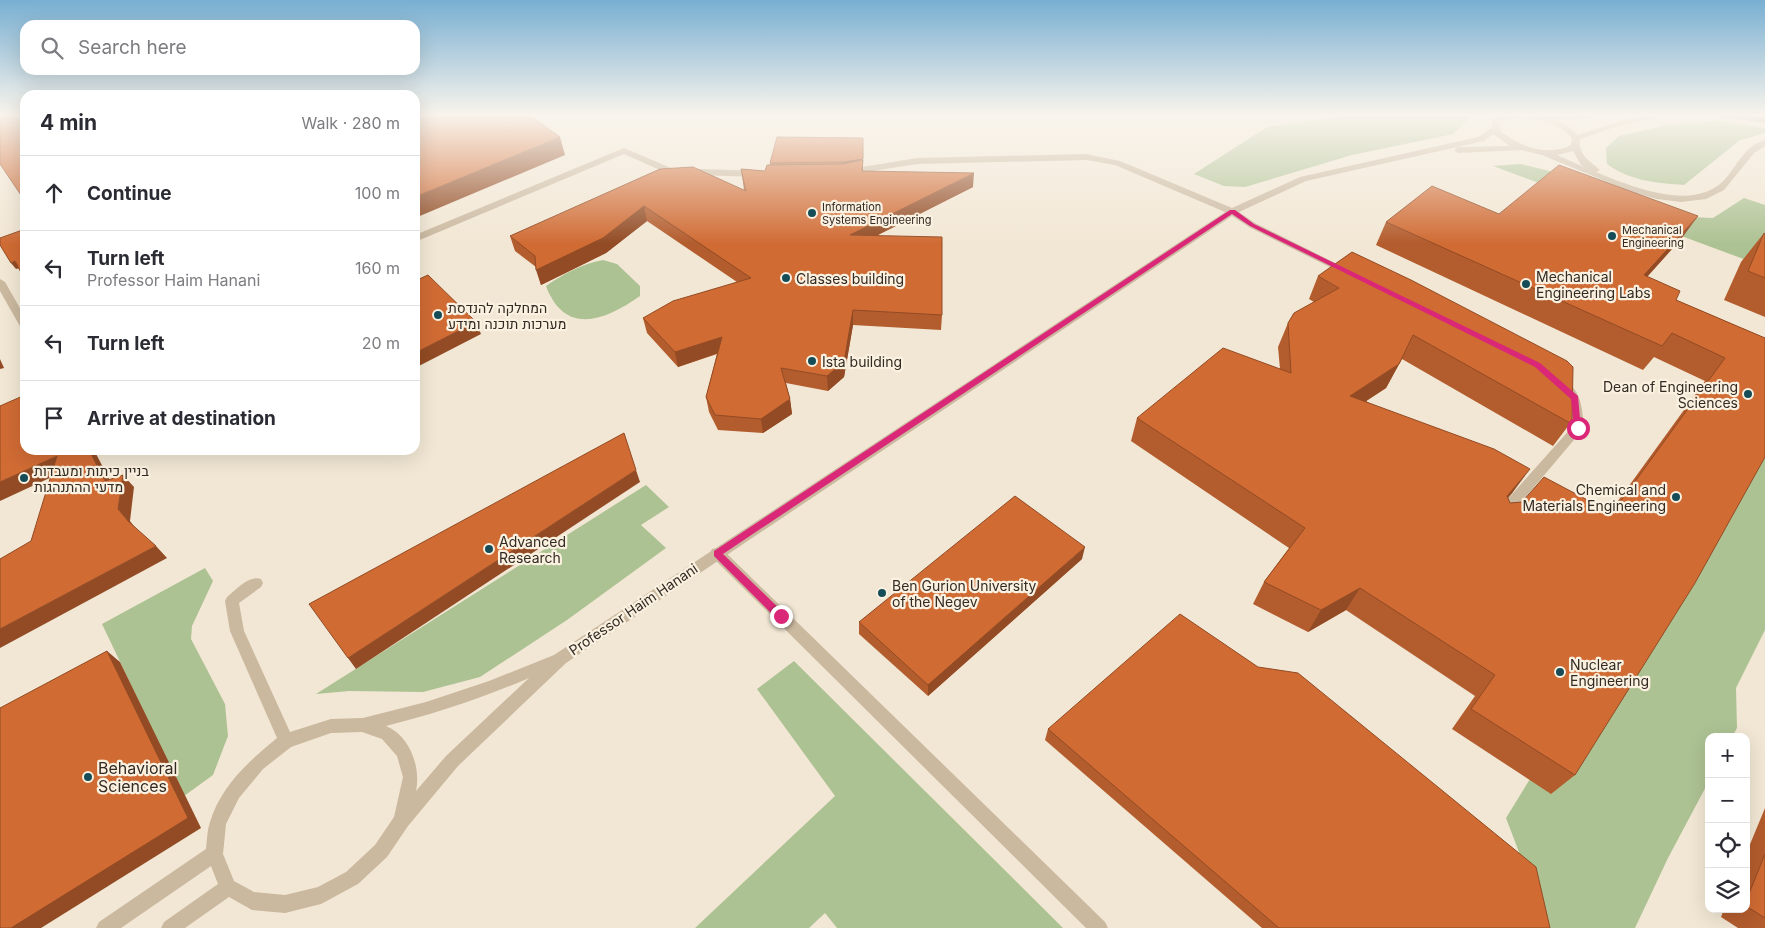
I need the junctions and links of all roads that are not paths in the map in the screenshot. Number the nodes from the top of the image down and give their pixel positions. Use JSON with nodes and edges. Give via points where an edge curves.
{"nodes":[{"id":1,"x":609,"y":157,"type":"edge"},
{"id":2,"x":638,"y":157,"type":"edge"},
{"id":3,"x":1069,"y":157,"type":"edge"},
{"id":4,"x":1088,"y":157,"type":"edge"},
{"id":5,"x":1405,"y":157,"type":"edge"},
{"id":6,"x":1555,"y":157,"type":"edge"},
{"id":7,"x":1582,"y":157,"type":"edge"},
{"id":8,"x":1746,"y":157,"type":"edge"},
{"id":9,"x":834,"y":173,"type":"edge"},
{"id":10,"x":771,"y":174,"type":"edge"},
{"id":11,"x":1607,"y":179,"type":"junction"},
{"id":12,"x":1232,"y":212,"type":"junction"},
{"id":13,"x":420,"y":237,"type":"edge"},
{"id":14,"x":1360,"y":278,"type":"edge"},
{"id":15,"x":0,"y":282,"type":"edge"},
{"id":16,"x":20,"y":317,"type":"edge"},
{"id":17,"x":1551,"y":376,"type":"edge"},
{"id":18,"x":1498,"y":520,"type":"edge"},
{"id":19,"x":717,"y":553,"type":"junction"},
{"id":20,"x":256,"y":583,"type":"dead end"},
{"id":21,"x":561,"y":658,"type":"junction"},
{"id":22,"x":362,"y":725,"type":"junction"},
{"id":23,"x":286,"y":741,"type":"junction"},
{"id":24,"x":402,"y":820,"type":"junction"},
{"id":25,"x":214,"y":854,"type":"junction"},
{"id":26,"x":228,"y":887,"type":"junction"},
{"id":27,"x":105,"y":928,"type":"edge"},
{"id":28,"x":170,"y":928,"type":"edge"},
{"id":29,"x":1099,"y":928,"type":"edge"}],
"edges":[{"from":1,"to":13,"type":"street"},
{"from":2,"to":10,"type":"street","via":[[669,171]]},
{"from":3,"to":9,"type":"street","via":[[917,160]]},
{"from":4,"to":12,"type":"street","via":[[1117,163]]},
{"from":5,"to":12,"type":"street","name":"Professor Haim Hanani","via":[[1304,179]]},
{"from":6,"to":11,"type":"street"},
{"from":7,"to":11,"type":"street"},
{"from":8,"to":11,"type":"street","via":[[1722,188],[1703,198],[1656,197]]},
{"from":12,"to":14,"type":"street"},
{"from":12,"to":19,"type":"street","name":"Professor Haim Hanani"},
{"from":15,"to":16,"type":"street"},
{"from":17,"to":18,"type":"street","via":[[1575,398],[1578,428]]},
{"from":19,"to":21,"type":"street","name":"Professor Haim Hanani"},
{"from":19,"to":29,"type":"street"},
{"from":20,"to":23,"type":"street","via":[[232,601],[238,631]]},
{"from":21,"to":22,"type":"street","name":"Professor Haim Hanani","via":[[492,687],[426,709]]},
{"from":21,"to":24,"type":"street","name":"Professor Haim Hanani","via":[[452,761]]},
{"from":22,"to":23,"type":"street","via":[[332,726]]},
{"from":22,"to":24,"type":"street","via":[[387,734],[404,752],[411,776]]},
{"from":23,"to":25,"type":"street","via":[[257,764],[233,792],[218,823]]},
{"from":24,"to":26,"type":"street","name":"Professor Haim Hanani","via":[[381,851],[352,878],[322,894],[285,904],[269,903],[252,901]]},
{"from":25,"to":26,"type":"street"},
{"from":25,"to":27,"type":"street"},
{"from":26,"to":28,"type":"street"}]}
